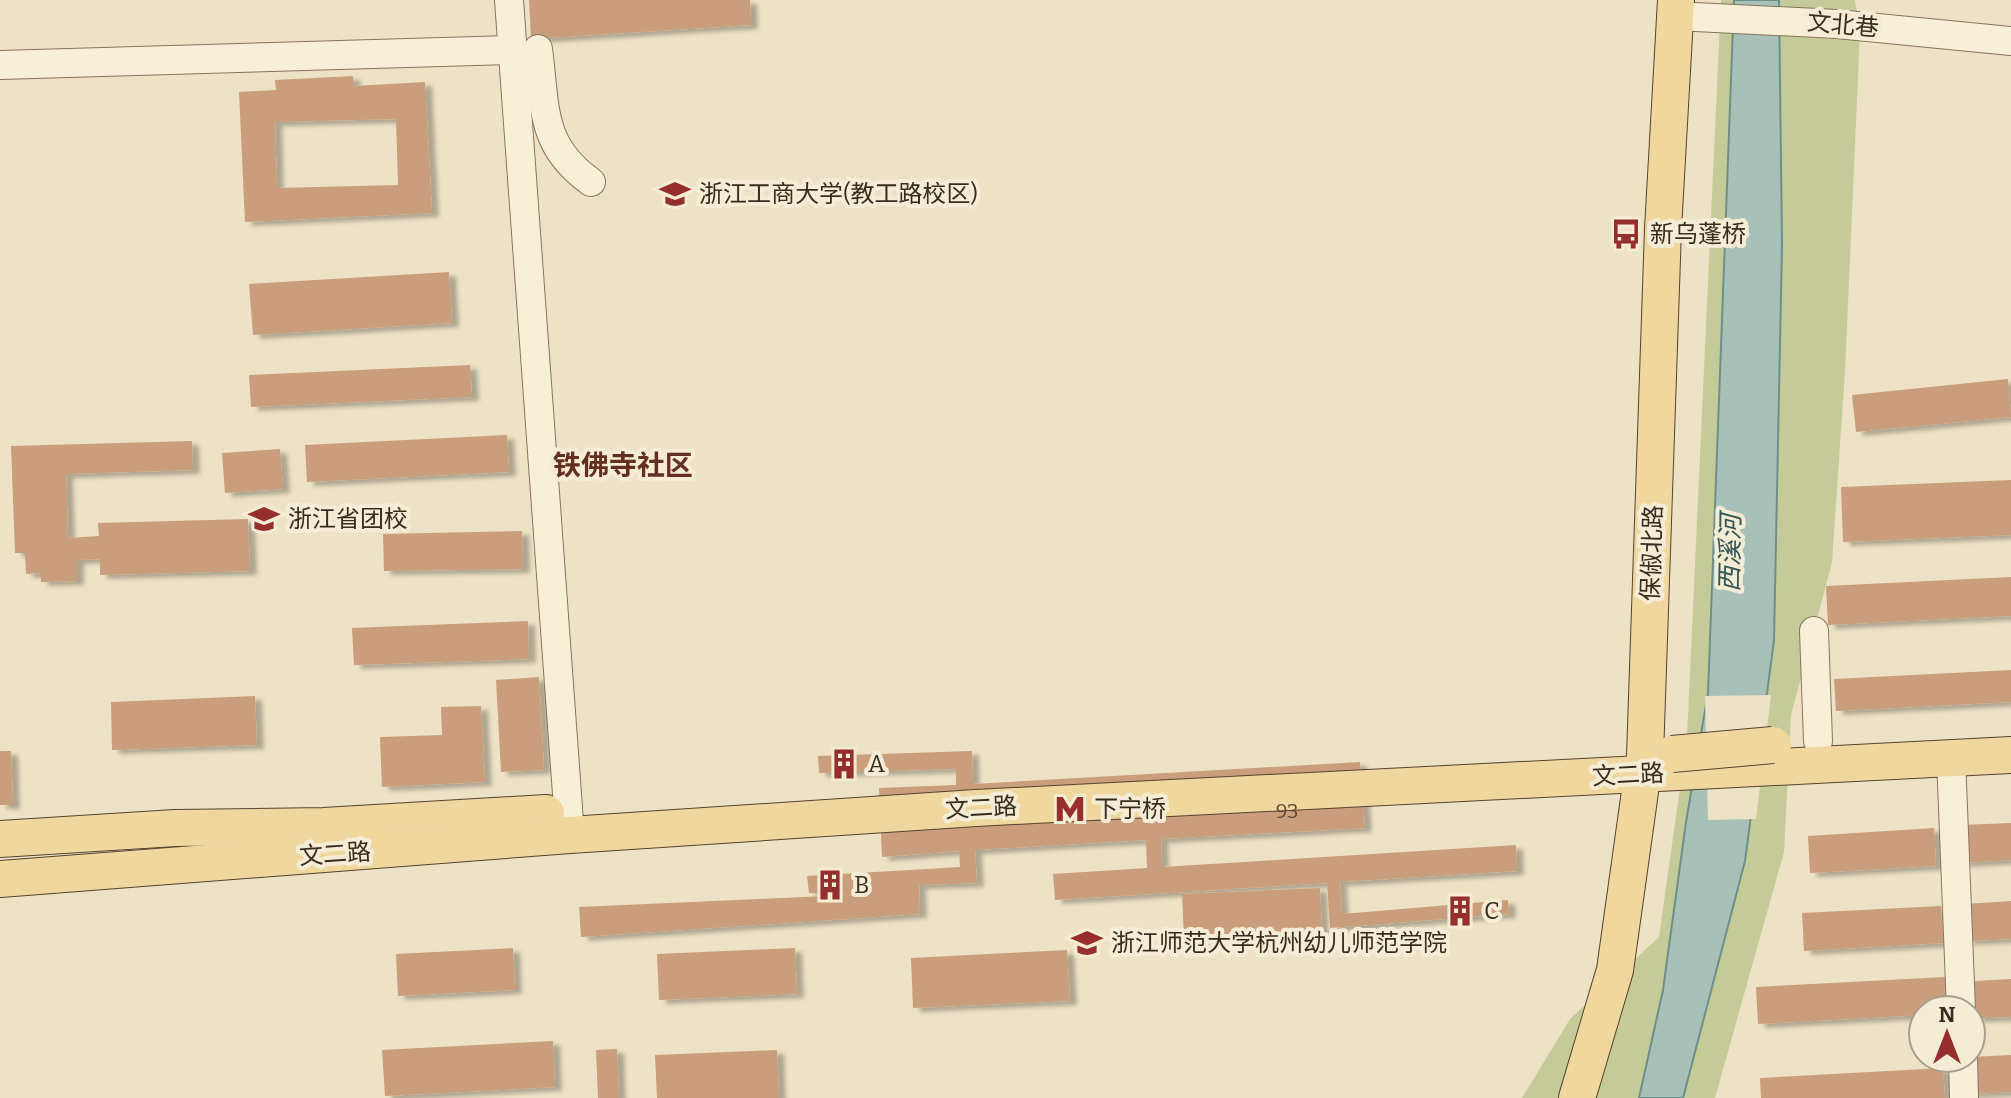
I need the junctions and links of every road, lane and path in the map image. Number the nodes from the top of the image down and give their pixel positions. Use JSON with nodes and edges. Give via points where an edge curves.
{"nodes":[{"id":1,"x":509,"y":0,"type":"edge"},
{"id":2,"x":1676,"y":8,"type":"edge"},
{"id":3,"x":2011,"y":41,"type":"edge"},
{"id":4,"x":526,"y":50,"type":"junction"},
{"id":5,"x":0,"y":65,"type":"edge"},
{"id":6,"x":591,"y":182,"type":"dead end"},
{"id":7,"x":1814,"y":631,"type":"dead end"},
{"id":8,"x":2011,"y":732,"type":"edge"},
{"id":9,"x":1818,"y":741,"type":"junction"},
{"id":10,"x":2011,"y":755,"type":"edge"},
{"id":11,"x":1772,"y":756,"type":"junction"},
{"id":12,"x":1951,"y":757,"type":"junction"},
{"id":13,"x":1659,"y":764,"type":"junction"},
{"id":14,"x":568,"y":823,"type":"junction"},
{"id":15,"x":0,"y":839,"type":"edge"},
{"id":16,"x":0,"y":879,"type":"edge"},
{"id":17,"x":1960,"y":994,"type":"edge"},
{"id":18,"x":1963,"y":1074,"type":"edge"},
{"id":19,"x":1577,"y":1098,"type":"edge"},
{"id":20,"x":1964,"y":1098,"type":"edge"}],
"edges":[{"from":1,"to":4,"type":"street"},
{"from":2,"to":3,"type":"street","name":"文北巷","via":[[1733,18]]},
{"from":2,"to":13,"type":"main road","name":"保俶北路","via":[[1663,229]]},
{"from":4,"to":5,"type":"street"},
{"from":4,"to":6,"type":"street","via":[[550,137],[562,158]]},
{"from":4,"to":14,"type":"street"},
{"from":7,"to":9,"type":"street"},
{"from":8,"to":9,"type":"main road","name":"文二路"},
{"from":9,"to":11,"type":"main road","name":"文二路"},
{"from":10,"to":12,"type":"main road","name":"文二路"},
{"from":11,"to":12,"type":"main road","name":"文二路"},
{"from":11,"to":13,"type":"main road","name":"文二路","bridge":true},
{"from":12,"to":17,"type":"street"},
{"from":13,"to":14,"type":"main road","name":"文二路","via":[[1250,774]]},
{"from":13,"to":19,"type":"main road","name":"保俶北路","via":[[1615,970]]},
{"from":14,"to":15,"type":"main road","name":"文二路","via":[[175,828]]},
{"from":14,"to":16,"type":"main road","name":"文二路"},
{"from":18,"to":20,"type":"street"}]}
